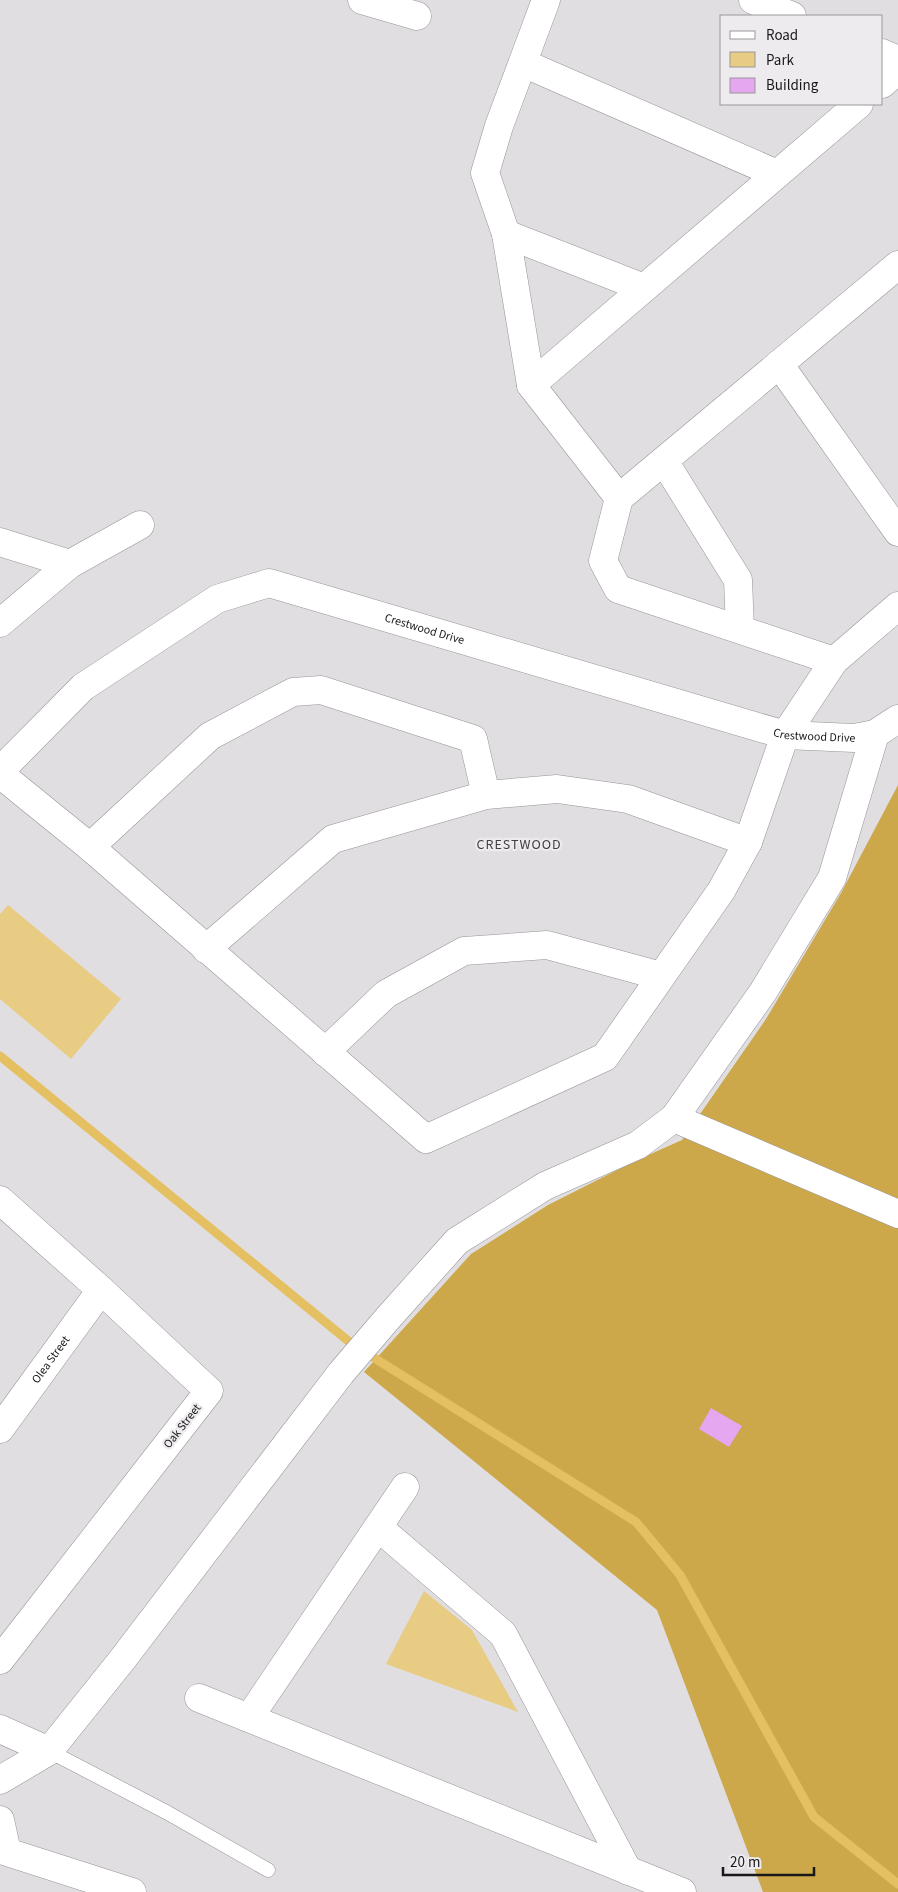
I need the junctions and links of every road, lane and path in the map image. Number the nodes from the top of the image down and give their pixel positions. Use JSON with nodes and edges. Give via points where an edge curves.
{"nodes":[{"id":1,"x":362,"y":0,"type":"edge"},
{"id":2,"x":546,"y":0,"type":"edge"},
{"id":3,"x":752,"y":0,"type":"edge"},
{"id":4,"x":790,"y":15,"type":"edge"},
{"id":5,"x":417,"y":16,"type":"dead end"},
{"id":6,"x":883,"y":53,"type":"edge"},
{"id":7,"x":898,"y":60,"type":"edge"},
{"id":8,"x":523,"y":63,"type":"junction"},
{"id":9,"x":898,"y":70,"type":"edge"},
{"id":10,"x":883,"y":83,"type":"edge"},
{"id":11,"x":858,"y":105,"type":"edge"},
{"id":12,"x":777,"y":174,"type":"junction"},
{"id":13,"x":506,"y":234,"type":"junction"},
{"id":14,"x":898,"y":266,"type":"edge"},
{"id":15,"x":644,"y":288,"type":"junction"},
{"id":16,"x":779,"y":364,"type":"junction"},
{"id":17,"x":531,"y":385,"type":"junction"},
{"id":18,"x":664,"y":461,"type":"junction"},
{"id":19,"x":619,"y":498,"type":"junction"},
{"id":20,"x":140,"y":525,"type":"dead end"},
{"id":21,"x":898,"y":532,"type":"edge"},
{"id":22,"x":0,"y":542,"type":"edge"},
{"id":23,"x":70,"y":564,"type":"junction"},
{"id":24,"x":898,"y":606,"type":"edge"},
{"id":25,"x":0,"y":623,"type":"edge"},
{"id":26,"x":740,"y":629,"type":"junction"},
{"id":27,"x":834,"y":661,"type":"junction"},
{"id":28,"x":898,"y":719,"type":"edge"},
{"id":29,"x":875,"y":734,"type":"junction"},
{"id":30,"x":785,"y":735,"type":"junction"},
{"id":31,"x":0,"y":773,"type":"edge"},
{"id":32,"x":486,"y":795,"type":"junction"},
{"id":33,"x":748,"y":842,"type":"junction"},
{"id":34,"x":90,"y":847,"type":"junction"},
{"id":35,"x":206,"y":949,"type":"junction"},
{"id":36,"x":661,"y":976,"type":"junction"},
{"id":37,"x":326,"y":1052,"type":"junction"},
{"id":38,"x":674,"y":1118,"type":"junction"},
{"id":39,"x":0,"y":1200,"type":"edge"},
{"id":40,"x":898,"y":1214,"type":"edge"},
{"id":41,"x":101,"y":1290,"type":"junction"},
{"id":42,"x":0,"y":1429,"type":"edge"},
{"id":43,"x":405,"y":1486,"type":"dead end"},
{"id":44,"x":378,"y":1527,"type":"junction"},
{"id":45,"x":0,"y":1660,"type":"edge"},
{"id":46,"x":199,"y":1698,"type":"dead end"},
{"id":47,"x":249,"y":1718,"type":"junction"},
{"id":48,"x":0,"y":1729,"type":"edge"},
{"id":49,"x":49,"y":1751,"type":"junction"},
{"id":50,"x":0,"y":1780,"type":"edge"},
{"id":51,"x":0,"y":1820,"type":"edge"},
{"id":52,"x":4,"y":1856,"type":"edge"},
{"id":53,"x":268,"y":1870,"type":"dead end"},
{"id":54,"x":628,"y":1871,"type":"junction"},
{"id":55,"x":132,"y":1892,"type":"edge"},
{"id":56,"x":682,"y":1892,"type":"edge"}],
"edges":[{"from":1,"to":5,"type":"street"},
{"from":2,"to":8,"type":"street"},
{"from":3,"to":4,"type":"street"},
{"from":6,"to":7,"type":"street"},
{"from":8,"to":12,"type":"street"},
{"from":8,"to":13,"type":"street","via":[[485,173]]},
{"from":9,"to":10,"type":"street"},
{"from":11,"to":12,"type":"street"},
{"from":12,"to":15,"type":"street"},
{"from":13,"to":15,"type":"street"},
{"from":13,"to":17,"type":"street"},
{"from":14,"to":16,"type":"street"},
{"from":15,"to":17,"type":"street"},
{"from":16,"to":18,"type":"street"},
{"from":16,"to":21,"type":"street"},
{"from":17,"to":19,"type":"street"},
{"from":18,"to":19,"type":"street"},
{"from":18,"to":26,"type":"street","via":[[738,580]]},
{"from":19,"to":26,"type":"street","via":[[603,561],[618,589]]},
{"from":20,"to":23,"type":"street"},
{"from":22,"to":23,"type":"street"},
{"from":23,"to":25,"type":"street"},
{"from":24,"to":27,"type":"street"},
{"from":26,"to":27,"type":"street"},
{"from":27,"to":30,"type":"street"},
{"from":28,"to":29,"type":"street","name":"Crestwood Drive"},
{"from":29,"to":30,"type":"street","name":"Crestwood Drive","via":[[854,738]]},
{"from":29,"to":38,"type":"street","via":[[832,878],[763,992]]},
{"from":30,"to":31,"type":"street","name":"Crestwood Drive","via":[[269,583],[217,599],[83,687]]},
{"from":30,"to":33,"type":"street"},
{"from":31,"to":34,"type":"street"},
{"from":32,"to":33,"type":"street","via":[[557,789],[628,799]]},
{"from":32,"to":34,"type":"street","via":[[473,738],[321,690],[293,692],[210,736]]},
{"from":32,"to":35,"type":"street","via":[[333,839]]},
{"from":33,"to":36,"type":"street","via":[[722,891]]},
{"from":34,"to":35,"type":"street"},
{"from":35,"to":37,"type":"street"},
{"from":36,"to":37,"type":"street","via":[[547,944],[464,951],[386,994]]},
{"from":36,"to":37,"type":"street","via":[[604,1057],[426,1139]]},
{"from":38,"to":40,"type":"street"},
{"from":38,"to":49,"type":"street","via":[[638,1145],[545,1186],[457,1241],[341,1373]]},
{"from":39,"to":41,"type":"street","name":"Oak Street"},
{"from":41,"to":42,"type":"street","name":"Olea Street"},
{"from":41,"to":45,"type":"street","name":"Oak Street","via":[[209,1391]]},
{"from":43,"to":44,"type":"street"},
{"from":44,"to":47,"type":"street"},
{"from":44,"to":54,"type":"street","via":[[503,1634]]},
{"from":46,"to":47,"type":"street"},
{"from":47,"to":54,"type":"street"},
{"from":48,"to":49,"type":"street"},
{"from":49,"to":50,"type":"street"},
{"from":49,"to":53,"type":"lane"},
{"from":51,"to":52,"type":"street"},
{"from":52,"to":55,"type":"street"},
{"from":54,"to":56,"type":"street"}]}
